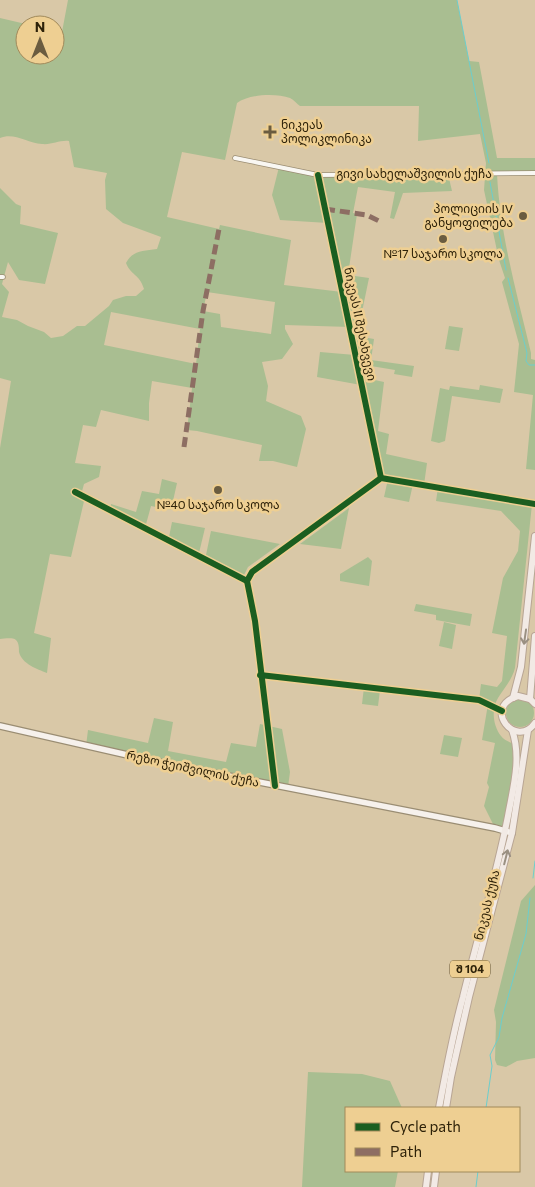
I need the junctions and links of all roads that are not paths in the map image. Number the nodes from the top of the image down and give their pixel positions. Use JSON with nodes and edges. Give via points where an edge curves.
{"nodes":[{"id":1,"x":235,"y":158,"type":"dead end"},
{"id":2,"x":535,"y":173,"type":"edge"},
{"id":3,"x":318,"y":175,"type":"junction"},
{"id":4,"x":381,"y":478,"type":"junction"},
{"id":5,"x":75,"y":492,"type":"dead end"},
{"id":6,"x":535,"y":504,"type":"edge"},
{"id":7,"x":535,"y":536,"type":"edge"},
{"id":8,"x":247,"y":581,"type":"junction"},
{"id":9,"x":535,"y":636,"type":"edge"},
{"id":10,"x":260,"y":675,"type":"junction"},
{"id":11,"x":513,"y":698,"type":"junction"},
{"id":12,"x":532,"y":702,"type":"edge"},
{"id":13,"x":502,"y":711,"type":"junction"},
{"id":14,"x":535,"y":723,"type":"edge"},
{"id":15,"x":0,"y":726,"type":"edge"},
{"id":16,"x":512,"y":730,"type":"junction"},
{"id":17,"x":528,"y":730,"type":"junction"},
{"id":18,"x":276,"y":786,"type":"junction"},
{"id":19,"x":505,"y":830,"type":"junction"},
{"id":20,"x":512,"y":833,"type":"junction"},
{"id":21,"x":439,"y":1107,"type":"edge"},
{"id":22,"x":446,"y":1107,"type":"edge"},
{"id":23,"x":428,"y":1172,"type":"edge"},
{"id":24,"x":436,"y":1172,"type":"edge"},
{"id":25,"x":426,"y":1187,"type":"edge"},
{"id":26,"x":434,"y":1187,"type":"edge"}],
"edges":[{"from":1,"to":3,"type":"street","name":"გივი სახელაშვილის ქუჩა"},
{"from":2,"to":3,"type":"street","name":"გივი სახელაშვილის ქუჩა"},
{"from":3,"to":4,"type":"street","name":"ნიკეას II შესახვევი"},
{"from":4,"to":6,"type":"street"},
{"from":4,"to":8,"type":"street","via":[[252,572]]},
{"from":5,"to":8,"type":"street"},
{"from":7,"to":11,"type":"main road","one_way":true,"via":[[524,645]]},
{"from":8,"to":10,"type":"street"},
{"from":9,"to":12,"type":"main road"},
{"from":10,"to":13,"type":"street","via":[[478,700]]},
{"from":10,"to":18,"type":"street"},
{"from":11,"to":12,"type":"main road","via":[[524,696]]},
{"from":11,"to":13,"type":"main road","via":[[507,701]]},
{"from":13,"to":16,"type":"main road","name":"ნიკეას ქუჩა","via":[[504,722]]},
{"from":14,"to":17,"type":"main road"},
{"from":15,"to":18,"type":"main road","name":"რეზო ჭეიშვილის ქუჩა"},
{"from":16,"to":17,"type":"main road"},
{"from":16,"to":19,"type":"main road","name":"ნიკეას ქუჩა","via":[[517,756]]},
{"from":17,"to":20,"type":"main road","name":"ნიკეას ქუჩა"},
{"from":18,"to":19,"type":"main road","name":"რეზო ჭეიშვილის ქუჩა"},
{"from":19,"to":20,"type":"main road","name":"რეზო ჭეიშვილის ქუჩა"},
{"from":19,"to":21,"type":"main road","name":"ნიკეას ქუჩა","number":"შ 104","via":[[463,996]]},
{"from":22,"to":20,"type":"main road","name":"ნიკეას ქუჩა","number":"შ 104","one_way":true,"via":[[469,997]]},
{"from":23,"to":25,"type":"main road"},
{"from":24,"to":26,"type":"main road"}]}
